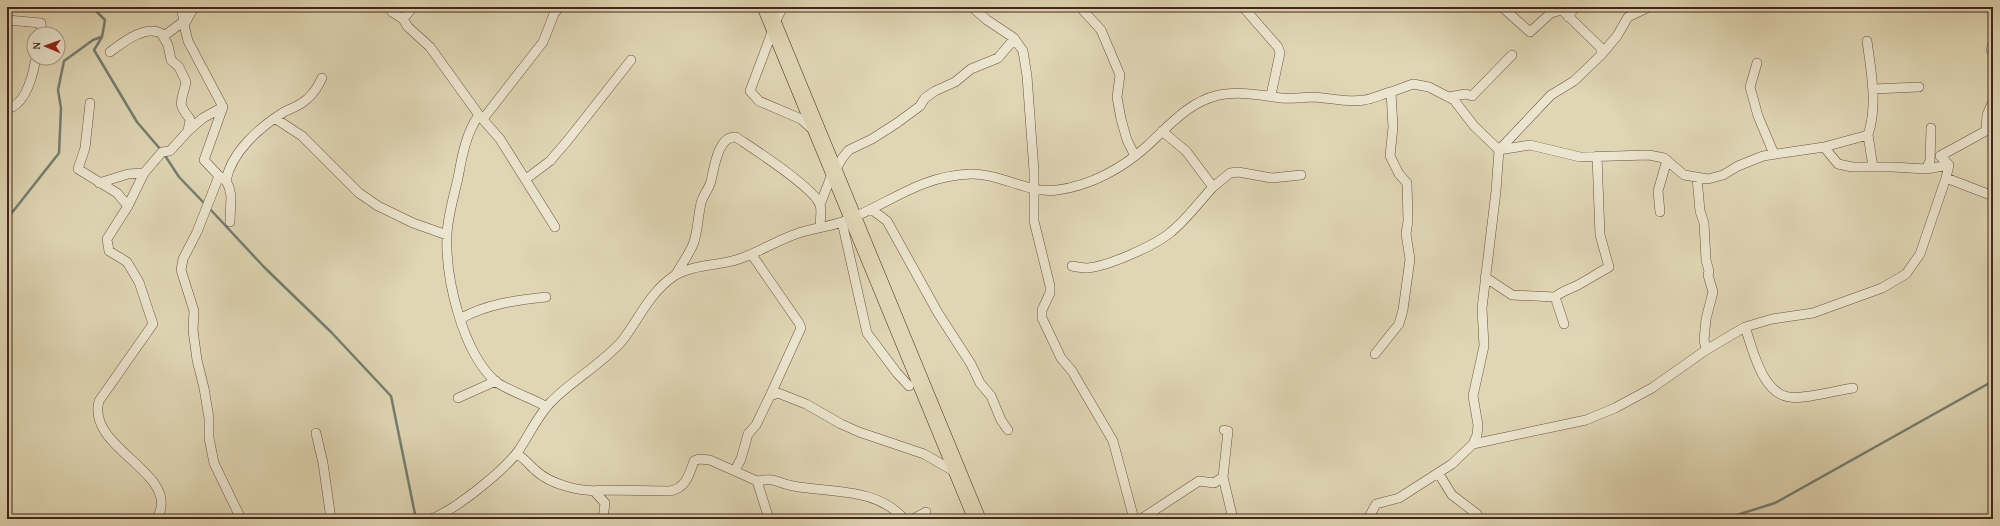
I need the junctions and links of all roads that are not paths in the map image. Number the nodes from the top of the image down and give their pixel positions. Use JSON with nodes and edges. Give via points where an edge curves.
{"nodes":[{"id":1,"x":181,"y":7,"type":"edge"},
{"id":2,"x":194,"y":7,"type":"edge"},
{"id":3,"x":390,"y":7,"type":"edge"},
{"id":4,"x":413,"y":7,"type":"edge"},
{"id":5,"x":559,"y":7,"type":"edge"},
{"id":6,"x":766,"y":7,"type":"edge"},
{"id":7,"x":783,"y":7,"type":"edge"},
{"id":8,"x":972,"y":7,"type":"edge"},
{"id":9,"x":1080,"y":7,"type":"edge"},
{"id":10,"x":1243,"y":7,"type":"edge"},
{"id":11,"x":1502,"y":7,"type":"edge"},
{"id":12,"x":1575,"y":7,"type":"edge"},
{"id":13,"x":1649,"y":7,"type":"edge"},
{"id":14,"x":1563,"y":11,"type":"edge"},
{"id":15,"x":7,"y":20,"type":"edge"},
{"id":16,"x":403,"y":20,"type":"junction"},
{"id":17,"x":184,"y":23,"type":"junction"},
{"id":18,"x":41,"y":26,"type":"edge"},
{"id":19,"x":164,"y":36,"type":"junction"},
{"id":20,"x":1014,"y":39,"type":"junction"},
{"id":21,"x":1867,"y":41,"type":"dead end"},
{"id":22,"x":1993,"y":43,"type":"edge"},
{"id":23,"x":110,"y":52,"type":"dead end"},
{"id":24,"x":1993,"y":54,"type":"edge"},
{"id":25,"x":1512,"y":55,"type":"dead end"},
{"id":26,"x":1601,"y":55,"type":"junction"},
{"id":27,"x":630,"y":60,"type":"dead end"},
{"id":28,"x":1758,"y":63,"type":"dead end"},
{"id":29,"x":35,"y":66,"type":"edge"},
{"id":30,"x":322,"y":78,"type":"dead end"},
{"id":31,"x":1919,"y":87,"type":"dead end"},
{"id":32,"x":1873,"y":89,"type":"junction"},
{"id":33,"x":1391,"y":92,"type":"junction"},
{"id":34,"x":1271,"y":95,"type":"junction"},
{"id":35,"x":1448,"y":97,"type":"junction"},
{"id":36,"x":1993,"y":101,"type":"edge"},
{"id":37,"x":90,"y":103,"type":"dead end"},
{"id":38,"x":223,"y":107,"type":"junction"},
{"id":39,"x":8,"y":110,"type":"edge"},
{"id":40,"x":481,"y":117,"type":"junction"},
{"id":41,"x":276,"y":119,"type":"junction"},
{"id":42,"x":1931,"y":128,"type":"dead end"},
{"id":43,"x":1989,"y":128,"type":"edge"},
{"id":44,"x":188,"y":131,"type":"junction"},
{"id":45,"x":1162,"y":131,"type":"junction"},
{"id":46,"x":1868,"y":135,"type":"junction"},
{"id":47,"x":1824,"y":147,"type":"junction"},
{"id":48,"x":1499,"y":150,"type":"junction"},
{"id":49,"x":1774,"y":154,"type":"junction"},
{"id":50,"x":1135,"y":156,"type":"junction"},
{"id":51,"x":1597,"y":156,"type":"junction"},
{"id":52,"x":1667,"y":160,"type":"junction"},
{"id":53,"x":1949,"y":166,"type":"junction"},
{"id":54,"x":1873,"y":167,"type":"junction"},
{"id":55,"x":1926,"y":169,"type":"junction"},
{"id":56,"x":144,"y":174,"type":"junction"},
{"id":57,"x":1301,"y":175,"type":"dead end"},
{"id":58,"x":222,"y":178,"type":"junction"},
{"id":59,"x":1697,"y":178,"type":"junction"},
{"id":60,"x":1946,"y":178,"type":"junction"},
{"id":61,"x":526,"y":179,"type":"junction"},
{"id":62,"x":830,"y":179,"type":"junction"},
{"id":63,"x":99,"y":183,"type":"junction"},
{"id":64,"x":1213,"y":187,"type":"junction"},
{"id":65,"x":1033,"y":188,"type":"junction"},
{"id":66,"x":1993,"y":196,"type":"edge"},
{"id":67,"x":820,"y":205,"type":"junction"},
{"id":68,"x":128,"y":206,"type":"junction"},
{"id":69,"x":871,"y":209,"type":"junction"},
{"id":70,"x":1660,"y":212,"type":"dead end"},
{"id":71,"x":230,"y":222,"type":"dead end"},
{"id":72,"x":842,"y":222,"type":"junction"},
{"id":73,"x":820,"y":226,"type":"junction"},
{"id":74,"x":555,"y":227,"type":"dead end"},
{"id":75,"x":447,"y":235,"type":"junction"},
{"id":76,"x":752,"y":255,"type":"junction"},
{"id":77,"x":1072,"y":266,"type":"dead end"},
{"id":78,"x":676,"y":274,"type":"junction"},
{"id":79,"x":1485,"y":277,"type":"junction"},
{"id":80,"x":546,"y":297,"type":"dead end"},
{"id":81,"x":1555,"y":297,"type":"junction"},
{"id":82,"x":460,"y":319,"type":"junction"},
{"id":83,"x":1564,"y":324,"type":"dead end"},
{"id":84,"x":1745,"y":327,"type":"junction"},
{"id":85,"x":1706,"y":350,"type":"junction"},
{"id":86,"x":1375,"y":354,"type":"dead end"},
{"id":87,"x":496,"y":381,"type":"junction"},
{"id":88,"x":909,"y":386,"type":"dead end"},
{"id":89,"x":1853,"y":388,"type":"dead end"},
{"id":90,"x":770,"y":396,"type":"junction"},
{"id":91,"x":458,"y":398,"type":"dead end"},
{"id":92,"x":547,"y":407,"type":"junction"},
{"id":93,"x":1008,"y":430,"type":"dead end"},
{"id":94,"x":1224,"y":430,"type":"dead end"},
{"id":95,"x":316,"y":433,"type":"dead end"},
{"id":96,"x":1473,"y":444,"type":"junction"},
{"id":97,"x":516,"y":454,"type":"junction"},
{"id":98,"x":735,"y":470,"type":"junction"},
{"id":99,"x":1439,"y":474,"type":"junction"},
{"id":100,"x":1223,"y":477,"type":"junction"},
{"id":101,"x":968,"y":480,"type":"dead end"},
{"id":102,"x":757,"y":481,"type":"junction"},
{"id":103,"x":594,"y":491,"type":"junction"},
{"id":104,"x":926,"y":512,"type":"dead end"},
{"id":105,"x":435,"y":518,"type":"edge"},
{"id":106,"x":157,"y":519,"type":"edge"},
{"id":107,"x":241,"y":519,"type":"edge"},
{"id":108,"x":331,"y":519,"type":"edge"},
{"id":109,"x":603,"y":519,"type":"edge"},
{"id":110,"x":769,"y":519,"type":"edge"},
{"id":111,"x":904,"y":519,"type":"edge"},
{"id":112,"x":913,"y":519,"type":"edge"},
{"id":113,"x":977,"y":519,"type":"edge"},
{"id":114,"x":1134,"y":519,"type":"edge"},
{"id":115,"x":1141,"y":519,"type":"edge"},
{"id":116,"x":1234,"y":519,"type":"edge"},
{"id":117,"x":1368,"y":519,"type":"edge"},
{"id":118,"x":1478,"y":519,"type":"edge"}],
"edges":[{"from":1,"to":17,"type":"street"},
{"from":2,"to":17,"type":"street"},
{"from":3,"to":16,"type":"street","via":[[392,12]]},
{"from":4,"to":16,"type":"street"},
{"from":5,"to":40,"type":"street","via":[[542,42]]},
{"from":6,"to":113,"type":"highway"},
{"from":7,"to":62,"type":"street","via":[[750,92],[759,102],[801,119],[813,129],[829,153]]},
{"from":8,"to":20,"type":"street"},
{"from":9,"to":50,"type":"street","via":[[1101,30],[1120,75],[1117,97],[1121,119]]},
{"from":10,"to":34,"type":"street","via":[[1278,47],[1280,53]]},
{"from":11,"to":14,"type":"street","via":[[1530,32],[1551,13]]},
{"from":12,"to":14,"type":"street"},
{"from":13,"to":26,"type":"street","via":[[1628,17],[1617,36]]},
{"from":14,"to":26,"type":"street","via":[[1601,48]]},
{"from":15,"to":18,"type":"street","via":[[41,23]]},
{"from":16,"to":40,"type":"street","via":[[434,52]]},
{"from":17,"to":19,"type":"street"},
{"from":17,"to":38,"type":"street","via":[[188,41]]},
{"from":19,"to":23,"type":"street","via":[[157,31],[136,35]]},
{"from":19,"to":44,"type":"street","via":[[171,60],[179,66],[186,82],[180,104],[190,119]]},
{"from":20,"to":62,"type":"street","via":[[998,58],[971,69],[955,82],[935,91],[897,123],[849,150],[842,157]]},
{"from":20,"to":65,"type":"street","via":[[1023,51],[1027,76]]},
{"from":21,"to":32,"type":"street"},
{"from":22,"to":24,"type":"street"},
{"from":25,"to":35,"type":"street","via":[[1472,96],[1466,94]]},
{"from":26,"to":48,"type":"street","via":[[1574,81],[1551,95]]},
{"from":27,"to":61,"type":"street","via":[[587,119],[555,156]]},
{"from":28,"to":49,"type":"street","via":[[1750,87],[1758,116]]},
{"from":29,"to":39,"type":"street","via":[[20,102]]},
{"from":30,"to":41,"type":"street","via":[[313,94]]},
{"from":31,"to":32,"type":"street"},
{"from":32,"to":46,"type":"street","via":[[1872,123]]},
{"from":33,"to":34,"type":"street","via":[[1368,100],[1351,102],[1329,98],[1286,98]]},
{"from":33,"to":35,"type":"street","via":[[1414,84],[1429,87]]},
{"from":33,"to":86,"type":"street","via":[[1393,127],[1390,156],[1407,183],[1406,234],[1410,259],[1399,324]]},
{"from":34,"to":45,"type":"street","via":[[1218,95],[1182,112]]},
{"from":35,"to":48,"type":"street","via":[[1454,100],[1474,126]]},
{"from":36,"to":43,"type":"street","via":[[1987,115]]},
{"from":37,"to":63,"type":"street","via":[[85,148],[78,169]]},
{"from":38,"to":44,"type":"street"},
{"from":38,"to":58,"type":"street","via":[[204,160]]},
{"from":40,"to":61,"type":"street","via":[[500,139]]},
{"from":40,"to":75,"type":"street","via":[[471,126],[461,162]]},
{"from":41,"to":58,"type":"street","via":[[240,148]]},
{"from":41,"to":75,"type":"street","via":[[302,136],[359,193],[378,206]]},
{"from":42,"to":55,"type":"street","via":[[1930,161]]},
{"from":43,"to":53,"type":"street","via":[[1940,156]]},
{"from":44,"to":56,"type":"street","via":[[170,151],[162,152]]},
{"from":45,"to":50,"type":"street"},
{"from":45,"to":64,"type":"street","via":[[1186,151]]},
{"from":46,"to":47,"type":"street"},
{"from":46,"to":54,"type":"street"},
{"from":47,"to":49,"type":"street"},
{"from":47,"to":54,"type":"street","via":[[1838,164],[1852,168]]},
{"from":48,"to":51,"type":"street","via":[[1530,145],[1580,157]]},
{"from":48,"to":79,"type":"street"},
{"from":49,"to":59,"type":"street","via":[[1738,166],[1723,175],[1708,179]]},
{"from":50,"to":65,"type":"street","via":[[1084,185],[1056,191],[1040,191]]},
{"from":51,"to":52,"type":"street","via":[[1649,155]]},
{"from":51,"to":81,"type":"street","via":[[1600,235],[1610,268]]},
{"from":52,"to":59,"type":"street","via":[[1684,175]]},
{"from":52,"to":70,"type":"street","via":[[1658,191]]},
{"from":53,"to":55,"type":"street"},
{"from":53,"to":60,"type":"street"},
{"from":54,"to":55,"type":"street"},
{"from":56,"to":63,"type":"street","via":[[128,174]]},
{"from":56,"to":68,"type":"street"},
{"from":57,"to":64,"type":"street","via":[[1272,178],[1234,172]]},
{"from":58,"to":71,"type":"street","via":[[231,196]]},
{"from":58,"to":107,"type":"street","via":[[183,259],[181,270],[194,311],[193,330],[209,418],[209,438],[214,463]]},
{"from":59,"to":85,"type":"street","via":[[1700,211],[1705,227],[1708,275],[1713,292],[1706,319]]},
{"from":60,"to":66,"type":"street"},
{"from":60,"to":84,"type":"street","via":[[1920,254],[1906,274],[1882,288],[1813,313],[1772,319]]},
{"from":61,"to":74,"type":"street"},
{"from":62,"to":67,"type":"street"},
{"from":63,"to":68,"type":"street","via":[[117,192]]},
{"from":64,"to":77,"type":"street","via":[[1192,213],[1171,232],[1148,247],[1088,268]]},
{"from":65,"to":69,"type":"street","via":[[973,174],[945,177],[919,184]]},
{"from":65,"to":114,"type":"street","via":[[1034,221],[1050,286],[1042,318],[1061,358],[1072,371],[1113,441]]},
{"from":67,"to":73,"type":"street"},
{"from":67,"to":78,"type":"street","via":[[815,197],[779,166],[731,136],[718,153],[711,182],[701,202],[693,243]]},
{"from":68,"to":106,"type":"street","via":[[107,239],[109,251],[127,262],[139,282],[153,324],[99,401],[96,410],[98,420],[111,440],[156,486],[162,507]]},
{"from":69,"to":72,"type":"street"},
{"from":69,"to":93,"type":"street","via":[[887,221],[938,313],[971,364],[980,383],[991,396],[1000,420]]},
{"from":72,"to":73,"type":"street"},
{"from":72,"to":88,"type":"street","via":[[866,333]]},
{"from":73,"to":76,"type":"street","via":[[795,234]]},
{"from":75,"to":82,"type":"street","via":[[449,280]]},
{"from":76,"to":78,"type":"street","via":[[725,264],[700,266]]},
{"from":76,"to":90,"type":"street","via":[[801,328]]},
{"from":78,"to":92,"type":"street","via":[[658,289],[610,354],[560,393]]},
{"from":79,"to":81,"type":"street","via":[[1512,295]]},
{"from":79,"to":96,"type":"street","via":[[1482,308],[1484,346],[1473,396],[1478,425]]},
{"from":80,"to":82,"type":"street","via":[[488,307]]},
{"from":81,"to":83,"type":"street"},
{"from":82,"to":87,"type":"street","via":[[477,356]]},
{"from":84,"to":85,"type":"street"},
{"from":84,"to":89,"type":"street","via":[[1759,366],[1771,388],[1780,394],[1790,398]]},
{"from":85,"to":96,"type":"street","via":[[1652,388],[1586,420]]},
{"from":87,"to":91,"type":"street"},
{"from":87,"to":92,"type":"street"},
{"from":90,"to":98,"type":"street","via":[[756,425],[748,434]]},
{"from":90,"to":101,"type":"street","via":[[778,393],[792,398],[859,432],[924,454]]},
{"from":92,"to":97,"type":"street"},
{"from":94,"to":100,"type":"street","via":[[1228,431]]},
{"from":95,"to":108,"type":"street"},
{"from":96,"to":99,"type":"street"},
{"from":97,"to":103,"type":"street","via":[[524,458],[535,471],[559,484]]},
{"from":97,"to":105,"type":"street","via":[[477,491]]},
{"from":98,"to":102,"type":"street"},
{"from":98,"to":103,"type":"street","via":[[726,469],[710,460],[698,459],[694,461],[685,483],[679,489]]},
{"from":99,"to":117,"type":"street","via":[[1399,498],[1376,504]]},
{"from":99,"to":118,"type":"street","via":[[1452,494],[1477,514]]},
{"from":100,"to":115,"type":"street","via":[[1214,482],[1199,481]]},
{"from":100,"to":116,"type":"street"},
{"from":102,"to":110,"type":"street"},
{"from":102,"to":111,"type":"street","via":[[770,478],[792,486],[865,496],[882,503]]},
{"from":103,"to":109,"type":"street","via":[[605,503]]},
{"from":104,"to":112,"type":"street"}]}
